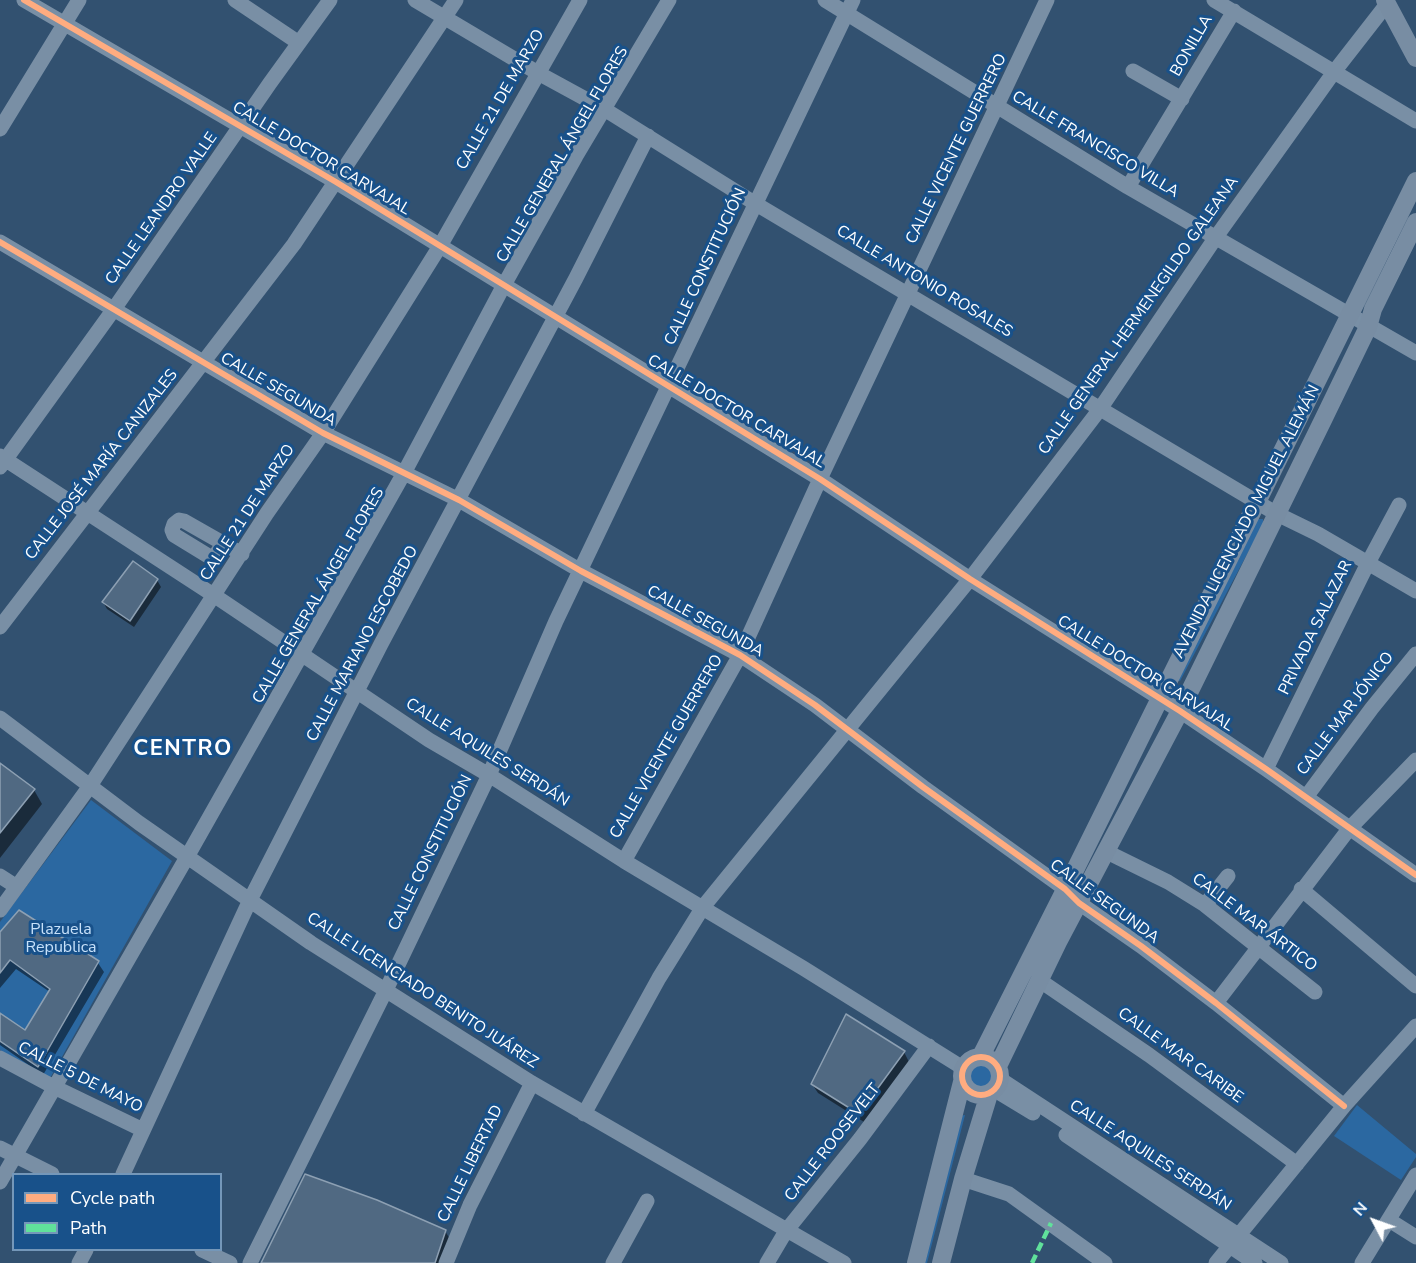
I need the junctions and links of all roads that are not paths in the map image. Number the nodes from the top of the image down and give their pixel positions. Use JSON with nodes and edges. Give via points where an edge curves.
{"nodes":[{"id":1,"x":24,"y":0,"type":"edge"},
{"id":2,"x":79,"y":0,"type":"edge"},
{"id":3,"x":235,"y":0,"type":"edge"},
{"id":4,"x":330,"y":0,"type":"edge"},
{"id":5,"x":415,"y":0,"type":"edge"},
{"id":6,"x":456,"y":0,"type":"edge"},
{"id":7,"x":580,"y":0,"type":"edge"},
{"id":8,"x":669,"y":0,"type":"edge"},
{"id":9,"x":825,"y":0,"type":"edge"},
{"id":10,"x":1047,"y":0,"type":"edge"},
{"id":11,"x":1214,"y":0,"type":"edge"},
{"id":12,"x":1386,"y":2,"type":"edge"},
{"id":13,"x":850,"y":7,"type":"edge"},
{"id":14,"x":1233,"y":11,"type":"junction"},
{"id":15,"x":444,"y":18,"type":"junction"},
{"id":16,"x":65,"y":23,"type":"junction"},
{"id":17,"x":299,"y":43,"type":"junction"},
{"id":18,"x":1416,"y":58,"type":"edge"},
{"id":19,"x":1133,"y":71,"type":"dead end"},
{"id":20,"x":1334,"y":72,"type":"junction"},
{"id":21,"x":538,"y":73,"type":"junction"},
{"id":22,"x":1182,"y":99,"type":"junction"},
{"id":23,"x":998,"y":107,"type":"junction"},
{"id":24,"x":604,"y":109,"type":"junction"},
{"id":25,"x":1416,"y":121,"type":"edge"},
{"id":26,"x":241,"y":126,"type":"junction"},
{"id":27,"x":0,"y":129,"type":"edge"},
{"id":28,"x":648,"y":136,"type":"junction"},
{"id":29,"x":1416,"y":181,"type":"edge"},
{"id":30,"x":336,"y":182,"type":"junction"},
{"id":31,"x":1128,"y":187,"type":"junction"},
{"id":32,"x":756,"y":204,"type":"junction"},
{"id":33,"x":1416,"y":222,"type":"edge"},
{"id":34,"x":1216,"y":237,"type":"junction"},
{"id":35,"x":0,"y":242,"type":"edge"},
{"id":36,"x":440,"y":246,"type":"junction"},
{"id":37,"x":504,"y":285,"type":"junction"},
{"id":38,"x":908,"y":294,"type":"junction"},
{"id":39,"x":114,"y":309,"type":"junction"},
{"id":40,"x":1349,"y":316,"type":"junction"},
{"id":41,"x":555,"y":317,"type":"junction"},
{"id":42,"x":1368,"y":327,"type":"junction"},
{"id":43,"x":1416,"y":353,"type":"edge"},
{"id":44,"x":203,"y":363,"type":"junction"},
{"id":45,"x":669,"y":387,"type":"junction"},
{"id":46,"x":1100,"y":409,"type":"junction"},
{"id":47,"x":1304,"y":409,"type":"junction"},
{"id":48,"x":1323,"y":420,"type":"junction"},
{"id":49,"x":323,"y":433,"type":"junction"},
{"id":50,"x":2,"y":461,"type":"edge"},
{"id":51,"x":404,"y":473,"type":"junction"},
{"id":52,"x":820,"y":479,"type":"junction"},
{"id":53,"x":459,"y":500,"type":"junction"},
{"id":54,"x":1257,"y":502,"type":"junction"},
{"id":55,"x":1399,"y":505,"type":"dead end"},
{"id":56,"x":87,"y":513,"type":"junction"},
{"id":57,"x":1277,"y":514,"type":"junction"},
{"id":58,"x":223,"y":544,"type":"dead end"},
{"id":59,"x":242,"y":554,"type":"junction"},
{"id":60,"x":1368,"y":563,"type":"junction"},
{"id":61,"x":580,"y":571,"type":"junction"},
{"id":62,"x":970,"y":579,"type":"junction"},
{"id":63,"x":1416,"y":591,"type":"edge"},
{"id":64,"x":215,"y":596,"type":"junction"},
{"id":65,"x":0,"y":627,"type":"edge"},
{"id":66,"x":1416,"y":654,"type":"edge"},
{"id":67,"x":301,"y":655,"type":"junction"},
{"id":68,"x":740,"y":655,"type":"junction"},
{"id":69,"x":357,"y":692,"type":"junction"},
{"id":70,"x":1159,"y":698,"type":"junction"},
{"id":71,"x":1180,"y":711,"type":"junction"},
{"id":72,"x":0,"y":718,"type":"edge"},
{"id":73,"x":847,"y":730,"type":"junction"},
{"id":74,"x":1416,"y":760,"type":"edge"},
{"id":75,"x":1266,"y":769,"type":"junction"},
{"id":76,"x":489,"y":775,"type":"junction"},
{"id":77,"x":90,"y":786,"type":"junction"},
{"id":78,"x":1306,"y":797,"type":"junction"},
{"id":79,"x":1349,"y":829,"type":"junction"},
{"id":80,"x":1107,"y":852,"type":"junction"},
{"id":81,"x":187,"y":857,"type":"junction"},
{"id":82,"x":624,"y":861,"type":"junction"},
{"id":83,"x":1415,"y":873,"type":"edge"},
{"id":84,"x":0,"y":876,"type":"edge"},
{"id":85,"x":1228,"y":876,"type":"dead end"},
{"id":86,"x":17,"y":888,"type":"junction"},
{"id":87,"x":1301,"y":889,"type":"junction"},
{"id":88,"x":1065,"y":890,"type":"junction"},
{"id":89,"x":250,"y":900,"type":"junction"},
{"id":90,"x":1079,"y":903,"type":"junction"},
{"id":91,"x":1205,"y":905,"type":"junction"},
{"id":92,"x":703,"y":907,"type":"junction"},
{"id":93,"x":0,"y":910,"type":"edge"},
{"id":94,"x":1258,"y":947,"type":"junction"},
{"id":95,"x":1039,"y":980,"type":"junction"},
{"id":96,"x":1416,"y":986,"type":"edge"},
{"id":97,"x":386,"y":990,"type":"junction"},
{"id":98,"x":1315,"y":992,"type":"dead end"},
{"id":99,"x":1216,"y":1003,"type":"junction"},
{"id":100,"x":1416,"y":1026,"type":"edge"},
{"id":101,"x":929,"y":1046,"type":"junction"},
{"id":102,"x":981,"y":1056,"type":"junction"},
{"id":103,"x":0,"y":1058,"type":"edge"},
{"id":104,"x":963,"y":1075,"type":"junction"},
{"id":105,"x":995,"y":1082,"type":"junction"},
{"id":106,"x":532,"y":1083,"type":"junction"},
{"id":107,"x":54,"y":1087,"type":"junction"},
{"id":108,"x":1344,"y":1106,"type":"junction"},
{"id":109,"x":584,"y":1114,"type":"junction"},
{"id":110,"x":143,"y":1130,"type":"junction"},
{"id":111,"x":0,"y":1148,"type":"edge"},
{"id":112,"x":15,"y":1155,"type":"junction"},
{"id":113,"x":1297,"y":1164,"type":"junction"},
{"id":114,"x":50,"y":1173,"type":"edge"},
{"id":115,"x":123,"y":1173,"type":"edge"},
{"id":116,"x":1416,"y":1175,"type":"edge"},
{"id":117,"x":963,"y":1179,"type":"junction"},
{"id":118,"x":0,"y":1182,"type":"edge"},
{"id":119,"x":646,"y":1201,"type":"dead end"},
{"id":120,"x":1389,"y":1220,"type":"junction"},
{"id":121,"x":786,"y":1231,"type":"junction"},
{"id":122,"x":1416,"y":1237,"type":"edge"},
{"id":123,"x":1234,"y":1241,"type":"junction"},
{"id":124,"x":204,"y":1251,"type":"edge"},
{"id":125,"x":230,"y":1263,"type":"edge"},
{"id":126,"x":250,"y":1263,"type":"edge"},
{"id":127,"x":446,"y":1263,"type":"edge"},
{"id":128,"x":613,"y":1263,"type":"edge"},
{"id":129,"x":767,"y":1263,"type":"edge"},
{"id":130,"x":844,"y":1263,"type":"edge"},
{"id":131,"x":916,"y":1263,"type":"edge"},
{"id":132,"x":941,"y":1263,"type":"edge"},
{"id":133,"x":1105,"y":1263,"type":"edge"},
{"id":134,"x":1216,"y":1263,"type":"edge"},
{"id":135,"x":1254,"y":1263,"type":"edge"},
{"id":136,"x":1281,"y":1263,"type":"edge"},
{"id":137,"x":1362,"y":1263,"type":"edge"}],
"edges":[{"from":1,"to":16,"type":"street","name":"CALLE DOCTOR CARVAJAL"},
{"from":2,"to":16,"type":"street"},
{"from":3,"to":17,"type":"street"},
{"from":4,"to":17,"type":"street","name":"CALLE LEANDRO VALLE"},
{"from":5,"to":15,"type":"street","name":"CALLE ANTONIO ROSALES"},
{"from":6,"to":15,"type":"street","name":"CALLE JOSÉ MARÍA CANIZALES"},
{"from":7,"to":21,"type":"street","name":"CALLE 21 DE MARZO"},
{"from":8,"to":24,"type":"street","name":"CALLE GENERAL ÁNGEL FLORES"},
{"from":9,"to":13,"type":"street","name":"CALLE FRANCISCO VILLA"},
{"from":10,"to":23,"type":"street","name":"CALLE VICENTE GUERRERO"},
{"from":11,"to":14,"type":"street"},
{"from":12,"to":18,"type":"main road"},
{"from":12,"to":20,"type":"street","name":"CALLE GENERAL HERMENEGILDO GALEANA"},
{"from":13,"to":23,"type":"street","name":"CALLE FRANCISCO VILLA"},
{"from":13,"to":32,"type":"street","name":"CALLE CONSTITUCIÓN"},
{"from":14,"to":20,"type":"street"},
{"from":14,"to":22,"type":"street","name":"BONILLA"},
{"from":15,"to":21,"type":"street","name":"CALLE ANTONIO ROSALES"},
{"from":15,"to":30,"type":"street","name":"CALLE JOSÉ MARÍA CANIZALES"},
{"from":16,"to":26,"type":"street","name":"CALLE DOCTOR CARVAJAL"},
{"from":16,"to":27,"type":"street"},
{"from":17,"to":26,"type":"street","name":"CALLE LEANDRO VALLE"},
{"from":19,"to":22,"type":"street","name":"BONILLA"},
{"from":20,"to":25,"type":"street"},
{"from":20,"to":34,"type":"street","name":"CALLE GENERAL HERMENEGILDO GALEANA"},
{"from":21,"to":24,"type":"street","name":"CALLE ANTONIO ROSALES"},
{"from":21,"to":36,"type":"street","name":"CALLE 21 DE MARZO"},
{"from":22,"to":31,"type":"street","name":"BONILLA"},
{"from":23,"to":31,"type":"street","name":"CALLE FRANCISCO VILLA"},
{"from":23,"to":38,"type":"street","name":"CALLE VICENTE GUERRERO"},
{"from":24,"to":28,"type":"street","name":"CALLE ANTONIO ROSALES"},
{"from":24,"to":37,"type":"street","name":"CALLE GENERAL ÁNGEL FLORES"},
{"from":26,"to":30,"type":"street","name":"CALLE DOCTOR CARVAJAL"},
{"from":26,"to":39,"type":"street","name":"CALLE LEANDRO VALLE"},
{"from":28,"to":32,"type":"street","name":"CALLE ANTONIO ROSALES"},
{"from":28,"to":41,"type":"street","name":"CALLE MARIANO ESCOBEDO"},
{"from":29,"to":40,"type":"main road","name":"AVENIDA LICENCIADO MIGUEL ALEMÁN"},
{"from":30,"to":36,"type":"street","name":"CALLE DOCTOR CARVAJAL"},
{"from":30,"to":44,"type":"street","name":"CALLE JOSÉ MARÍA CANIZALES"},
{"from":31,"to":34,"type":"street","name":"CALLE FRANCISCO VILLA"},
{"from":32,"to":38,"type":"street","name":"CALLE ANTONIO ROSALES"},
{"from":32,"to":45,"type":"street","name":"CALLE CONSTITUCIÓN"},
{"from":33,"to":42,"type":"main road","name":"AVENIDA LICENCIADO MIGUEL ALEMÁN"},
{"from":34,"to":40,"type":"street","name":"CALLE FRANCISCO VILLA"},
{"from":34,"to":46,"type":"street","name":"CALLE GENERAL HERMENEGILDO GALEANA"},
{"from":35,"to":39,"type":"street","name":"CALLE SEGUNDA"},
{"from":36,"to":37,"type":"street","name":"CALLE DOCTOR CARVAJAL"},
{"from":36,"to":49,"type":"street","name":"CALLE 21 DE MARZO"},
{"from":37,"to":41,"type":"street","name":"CALLE DOCTOR CARVAJAL"},
{"from":37,"to":51,"type":"street","name":"CALLE GENERAL ÁNGEL FLORES"},
{"from":38,"to":46,"type":"street","name":"CALLE ANTONIO ROSALES"},
{"from":38,"to":52,"type":"street","name":"CALLE VICENTE GUERRERO"},
{"from":39,"to":44,"type":"street","name":"CALLE SEGUNDA"},
{"from":39,"to":50,"type":"street","name":"CALLE LEANDRO VALLE"},
{"from":40,"to":42,"type":"street","name":"CALLE FRANCISCO VILLA"},
{"from":40,"to":47,"type":"main road","name":"AVENIDA LICENCIADO MIGUEL ALEMÁN"},
{"from":41,"to":45,"type":"street","name":"CALLE DOCTOR CARVAJAL"},
{"from":41,"to":53,"type":"street","name":"CALLE MARIANO ESCOBEDO"},
{"from":42,"to":43,"type":"street","name":"CALLE FRANCISCO VILLA"},
{"from":42,"to":48,"type":"main road","name":"AVENIDA LICENCIADO MIGUEL ALEMÁN"},
{"from":44,"to":49,"type":"street","name":"CALLE SEGUNDA"},
{"from":44,"to":56,"type":"street","name":"CALLE JOSÉ MARÍA CANIZALES"},
{"from":45,"to":52,"type":"street","name":"CALLE DOCTOR CARVAJAL"},
{"from":45,"to":61,"type":"street","name":"CALLE CONSTITUCIÓN"},
{"from":46,"to":54,"type":"street","name":"CALLE ANTONIO ROSALES"},
{"from":46,"to":62,"type":"street","name":"CALLE GENERAL HERMENEGILDO GALEANA"},
{"from":47,"to":48,"type":"main road"},
{"from":47,"to":54,"type":"main road","name":"AVENIDA LICENCIADO MIGUEL ALEMÁN"},
{"from":48,"to":57,"type":"main road","name":"AVENIDA LICENCIADO MIGUEL ALEMÁN"},
{"from":49,"to":51,"type":"street","name":"CALLE SEGUNDA"},
{"from":49,"to":59,"type":"street","name":"CALLE 21 DE MARZO"},
{"from":50,"to":56,"type":"street","name":"CALLE AQUILES SERDÁN"},
{"from":51,"to":53,"type":"street","name":"CALLE SEGUNDA"},
{"from":51,"to":67,"type":"street","name":"CALLE GENERAL ÁNGEL FLORES"},
{"from":52,"to":62,"type":"street","name":"CALLE DOCTOR CARVAJAL"},
{"from":52,"to":68,"type":"street","name":"CALLE VICENTE GUERRERO"},
{"from":53,"to":61,"type":"street","name":"CALLE SEGUNDA"},
{"from":53,"to":69,"type":"street","name":"CALLE MARIANO ESCOBEDO"},
{"from":54,"to":57,"type":"street","name":"CALLE ANTONIO ROSALES"},
{"from":54,"to":70,"type":"main road","name":"AVENIDA LICENCIADO MIGUEL ALEMÁN"},
{"from":55,"to":60,"type":"street","name":"PRIVADA SALAZAR"},
{"from":56,"to":64,"type":"street","name":"CALLE AQUILES SERDÁN"},
{"from":56,"to":65,"type":"street","name":"CALLE JOSÉ MARÍA CANIZALES"},
{"from":57,"to":60,"type":"street","name":"CALLE ANTONIO ROSALES"},
{"from":57,"to":71,"type":"main road","name":"AVENIDA LICENCIADO MIGUEL ALEMÁN"},
{"from":58,"to":59,"type":"street"},
{"from":59,"to":64,"type":"street","name":"CALLE 21 DE MARZO"},
{"from":60,"to":63,"type":"street","name":"CALLE ANTONIO ROSALES"},
{"from":60,"to":75,"type":"street","name":"PRIVADA SALAZAR"},
{"from":61,"to":68,"type":"street","name":"CALLE SEGUNDA"},
{"from":61,"to":76,"type":"street","name":"CALLE CONSTITUCIÓN"},
{"from":62,"to":70,"type":"street","name":"CALLE DOCTOR CARVAJAL"},
{"from":62,"to":73,"type":"street","name":"CALLE GENERAL HERMENEGILDO GALEANA"},
{"from":64,"to":67,"type":"street","name":"CALLE AQUILES SERDÁN"},
{"from":64,"to":77,"type":"street","name":"CALLE 21 DE MARZO"},
{"from":66,"to":78,"type":"street","name":"CALLE MAR JÓNICO"},
{"from":67,"to":69,"type":"street","name":"CALLE AQUILES SERDÁN"},
{"from":67,"to":81,"type":"street","name":"CALLE GENERAL ÁNGEL FLORES"},
{"from":68,"to":73,"type":"street","name":"CALLE SEGUNDA"},
{"from":68,"to":82,"type":"street","name":"CALLE VICENTE GUERRERO"},
{"from":69,"to":76,"type":"street","name":"CALLE AQUILES SERDÁN"},
{"from":69,"to":89,"type":"street","name":"CALLE MARIANO ESCOBEDO"},
{"from":70,"to":71,"type":"street","name":"CALLE DOCTOR CARVAJAL"},
{"from":70,"to":88,"type":"main road","name":"AVENIDA LICENCIADO MIGUEL ALEMÁN"},
{"from":71,"to":75,"type":"street","name":"CALLE DOCTOR CARVAJAL"},
{"from":71,"to":80,"type":"main road","name":"AVENIDA LICENCIADO MIGUEL ALEMÁN"},
{"from":72,"to":77,"type":"street","name":"CALLE LICENCIADO BENITO JUÁREZ"},
{"from":73,"to":88,"type":"street","name":"CALLE SEGUNDA"},
{"from":73,"to":92,"type":"street","name":"CALLE GENERAL HERMENEGILDO GALEANA"},
{"from":74,"to":79,"type":"street"},
{"from":75,"to":78,"type":"street","name":"CALLE DOCTOR CARVAJAL"},
{"from":76,"to":82,"type":"street","name":"CALLE AQUILES SERDÁN"},
{"from":76,"to":97,"type":"street","name":"CALLE CONSTITUCIÓN"},
{"from":77,"to":81,"type":"street","name":"CALLE LICENCIADO BENITO JUÁREZ"},
{"from":77,"to":86,"type":"street","name":"CALLE 21 DE MARZO"},
{"from":78,"to":79,"type":"street","name":"CALLE DOCTOR CARVAJAL"},
{"from":79,"to":83,"type":"street","name":"CALLE DOCTOR CARVAJAL"},
{"from":79,"to":87,"type":"street"},
{"from":80,"to":90,"type":"main road","name":"AVENIDA LICENCIADO MIGUEL ALEMÁN"},
{"from":80,"to":91,"type":"street","name":"CALLE MAR ÁRTICO"},
{"from":81,"to":89,"type":"street","name":"CALLE LICENCIADO BENITO JUÁREZ"},
{"from":81,"to":107,"type":"street","name":"CALLE GENERAL ÁNGEL FLORES"},
{"from":82,"to":92,"type":"street","name":"CALLE AQUILES SERDÁN"},
{"from":84,"to":86,"type":"street"},
{"from":85,"to":91,"type":"street"},
{"from":86,"to":93,"type":"street","name":"CALLE 21 DE MARZO"},
{"from":87,"to":94,"type":"street"},
{"from":87,"to":96,"type":"street"},
{"from":88,"to":90,"type":"street","name":"CALLE SEGUNDA"},
{"from":88,"to":102,"type":"main road","name":"AVENIDA LICENCIADO MIGUEL ALEMÁN"},
{"from":89,"to":97,"type":"street","name":"CALLE LICENCIADO BENITO JUÁREZ"},
{"from":89,"to":110,"type":"street","name":"CALLE MARIANO ESCOBEDO"},
{"from":90,"to":95,"type":"main road","name":"AVENIDA LICENCIADO MIGUEL ALEMÁN"},
{"from":90,"to":99,"type":"street","name":"CALLE SEGUNDA"},
{"from":91,"to":94,"type":"street","name":"CALLE MAR ÁRTICO"},
{"from":92,"to":101,"type":"street","name":"CALLE AQUILES SERDÁN"},
{"from":92,"to":109,"type":"street","name":"CALLE GENERAL HERMENEGILDO GALEANA"},
{"from":94,"to":98,"type":"street","name":"CALLE MAR ÁRTICO"},
{"from":94,"to":99,"type":"street"},
{"from":95,"to":105,"type":"main road","name":"AVENIDA LICENCIADO MIGUEL ALEMÁN"},
{"from":95,"to":113,"type":"street","name":"CALLE MAR CARIBE","via":[[1120,1034]]},
{"from":97,"to":106,"type":"street","name":"CALLE LICENCIADO BENITO JUÁREZ"},
{"from":97,"to":126,"type":"street","name":"CALLE CONSTITUCIÓN"},
{"from":99,"to":108,"type":"street","name":"CALLE SEGUNDA"},
{"from":100,"to":108,"type":"street"},
{"from":101,"to":104,"type":"street","name":"CALLE AQUILES SERDÁN"},
{"from":101,"to":121,"type":"street","name":"CALLE ROOSEVELT"},
{"from":102,"to":104,"type":"main road","via":[[971,1059]]},
{"from":102,"to":105,"type":"main road","via":[[988,1058]]},
{"from":103,"to":107,"type":"street","name":"CALLE 5 DE MAYO"},
{"from":104,"to":105,"type":"main road","via":[[970,1092],[976,1095]]},
{"from":104,"to":131,"type":"main road"},
{"from":105,"to":117,"type":"main road","name":"AVENIDA LICENCIADO MIGUEL ALEMÁN"},
{"from":105,"to":123,"type":"street","name":"CALLE AQUILES SERDÁN","via":[[1077,1142]]},
{"from":106,"to":109,"type":"street","name":"CALLE LICENCIADO BENITO JUÁREZ"},
{"from":106,"to":127,"type":"street","name":"CALLE LIBERTAD","via":[[470,1205]]},
{"from":107,"to":110,"type":"street","name":"CALLE 5 DE MAYO"},
{"from":107,"to":112,"type":"street","name":"CALLE GENERAL ÁNGEL FLORES"},
{"from":108,"to":113,"type":"street"},
{"from":109,"to":121,"type":"street","name":"CALLE LICENCIADO BENITO JUÁREZ"},
{"from":110,"to":115,"type":"street","name":"CALLE MARIANO ESCOBEDO"},
{"from":111,"to":112,"type":"street"},
{"from":112,"to":114,"type":"street"},
{"from":112,"to":118,"type":"street","name":"CALLE GENERAL ÁNGEL FLORES"},
{"from":113,"to":123,"type":"street"},
{"from":116,"to":120,"type":"street"},
{"from":117,"to":132,"type":"main road","name":"AVENIDA LICENCIADO MIGUEL ALEMÁN"},
{"from":117,"to":133,"type":"street","via":[[1009,1194]]},
{"from":119,"to":128,"type":"street"},
{"from":120,"to":122,"type":"street"},
{"from":120,"to":137,"type":"street"},
{"from":121,"to":129,"type":"street","name":"CALLE ROOSEVELT"},
{"from":121,"to":130,"type":"street","name":"CALLE LICENCIADO BENITO JUÁREZ"},
{"from":123,"to":134,"type":"street"},
{"from":123,"to":135,"type":"street","name":"CALLE AQUILES SERDÁN"},
{"from":123,"to":136,"type":"street","name":"CALLE AQUILES SERDÁN"},
{"from":124,"to":125,"type":"street"}]}
